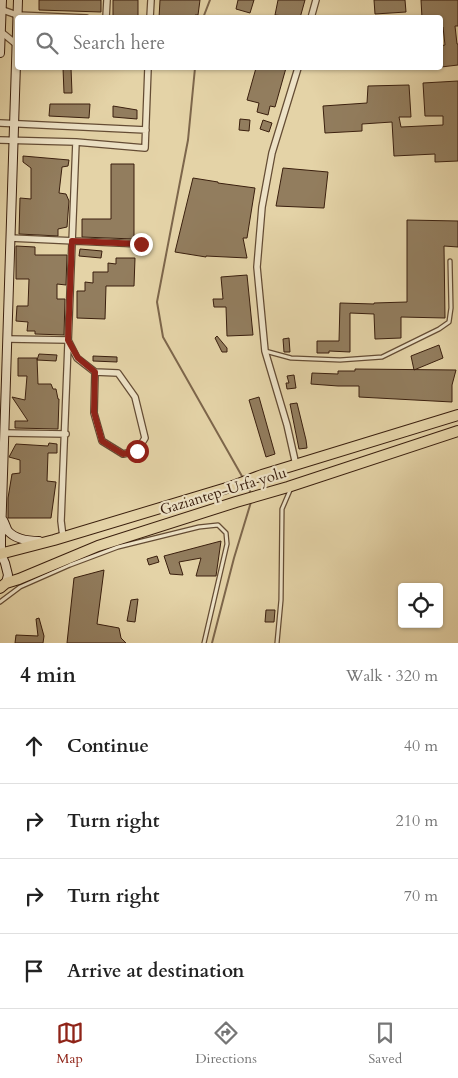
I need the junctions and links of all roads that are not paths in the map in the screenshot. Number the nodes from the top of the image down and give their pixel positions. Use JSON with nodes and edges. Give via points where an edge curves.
{"nodes":[{"id":1,"x":2,"y":0,"type":"edge"},
{"id":2,"x":18,"y":0,"type":"edge"},
{"id":3,"x":106,"y":0,"type":"edge"},
{"id":4,"x":151,"y":0,"type":"edge"},
{"id":5,"x":316,"y":0,"type":"edge"},
{"id":6,"x":1,"y":9,"type":"edge"},
{"id":7,"x":17,"y":15,"type":"joint"},
{"id":8,"x":106,"y":15,"type":"edge"},
{"id":9,"x":150,"y":15,"type":"edge"},
{"id":10,"x":312,"y":15,"type":"edge"},
{"id":11,"x":0,"y":32,"type":"edge"},
{"id":12,"x":15,"y":43,"type":"edge"},
{"id":13,"x":0,"y":53,"type":"edge"},
{"id":14,"x":15,"y":70,"type":"edge"},
{"id":15,"x":148,"y":70,"type":"edge"},
{"id":16,"x":297,"y":70,"type":"edge"},
{"id":17,"x":0,"y":124,"type":"edge"},
{"id":18,"x":14,"y":124,"type":"junction"},
{"id":19,"x":146,"y":130,"type":"junction"},
{"id":20,"x":0,"y":140,"type":"edge"},
{"id":21,"x":13,"y":141,"type":"junction"},
{"id":22,"x":76,"y":142,"type":"junction"},
{"id":23,"x":10,"y":238,"type":"junction"},
{"id":24,"x":72,"y":241,"type":"junction"},
{"id":25,"x":141,"y":244,"type":"dead end"},
{"id":26,"x":450,"y":261,"type":"dead end"},
{"id":27,"x":8,"y":339,"type":"junction"},
{"id":28,"x":68,"y":340,"type":"junction"},
{"id":29,"x":265,"y":351,"type":"junction"},
{"id":30,"x":95,"y":372,"type":"junction"},
{"id":31,"x":458,"y":415,"type":"edge"},
{"id":32,"x":458,"y":431,"type":"edge"},
{"id":33,"x":5,"y":433,"type":"junction"},
{"id":34,"x":66,"y":434,"type":"junction"},
{"id":35,"x":296,"y":465,"type":"junction"},
{"id":36,"x":293,"y":485,"type":"junction"},
{"id":37,"x":2,"y":518,"type":"junction"},
{"id":38,"x":58,"y":538,"type":"junction"},
{"id":39,"x":1,"y":554,"type":"edge"},
{"id":40,"x":3,"y":586,"type":"edge"},
{"id":41,"x":0,"y":602,"type":"edge"},
{"id":42,"x":204,"y":643,"type":"edge"},
{"id":43,"x":277,"y":643,"type":"edge"}],
"edges":[{"from":1,"to":6,"type":"main road"},
{"from":2,"to":7,"type":"main road"},
{"from":3,"to":8,"type":"street"},
{"from":4,"to":9,"type":"street"},
{"from":5,"to":10,"type":"street"},
{"from":6,"to":7,"type":"street"},
{"from":6,"to":11,"type":"main road"},
{"from":11,"to":12,"type":"street"},
{"from":11,"to":13,"type":"main road"},
{"from":14,"to":18,"type":"main road"},
{"from":15,"to":19,"type":"street"},
{"from":16,"to":29,"type":"street","via":[[272,154],[262,207],[257,267]]},
{"from":17,"to":18,"type":"street"},
{"from":18,"to":19,"type":"street"},
{"from":18,"to":21,"type":"main road"},
{"from":19,"to":22,"type":"street","via":[[145,148]]},
{"from":20,"to":21,"type":"street"},
{"from":21,"to":22,"type":"street"},
{"from":21,"to":23,"type":"main road"},
{"from":22,"to":24,"type":"street"},
{"from":23,"to":24,"type":"street"},
{"from":23,"to":27,"type":"main road"},
{"from":24,"to":25,"type":"street"},
{"from":24,"to":28,"type":"street"},
{"from":26,"to":29,"type":"lane","via":[[449,322],[382,358],[291,358]]},
{"from":27,"to":28,"type":"street"},
{"from":27,"to":33,"type":"main road"},
{"from":28,"to":30,"type":"street","via":[[78,358]]},
{"from":28,"to":34,"type":"street"},
{"from":29,"to":35,"type":"street"},
{"from":30,"to":30,"type":"street","via":[[118,373],[135,397],[145,438],[137,451],[123,454],[102,441],[94,412]]},
{"from":31,"to":35,"type":"highway","name":"Gaziantep-Urfa yolu"},
{"from":32,"to":36,"type":"highway","name":"Gaziantep-Urfa yolu"},
{"from":33,"to":34,"type":"street"},
{"from":33,"to":37,"type":"main road"},
{"from":34,"to":38,"type":"street"},
{"from":35,"to":38,"type":"highway","name":"Gaziantep-Urfa yolu"},
{"from":36,"to":40,"type":"highway","name":"Gaziantep-Urfa yolu","via":[[98,546]]},
{"from":36,"to":43,"type":"lane","via":[[282,509]]},
{"from":37,"to":38,"type":"main road","via":[[9,532],[17,538],[29,541]]},
{"from":37,"to":39,"type":"main road"},
{"from":38,"to":39,"type":"highway","name":"Gaziantep-Urfa yolu"},
{"from":39,"to":40,"type":"main road","via":[[8,575]]},
{"from":41,"to":42,"type":"lane","via":[[20,587],[118,547],[200,527],[218,526],[226,534],[227,544]]}]}
